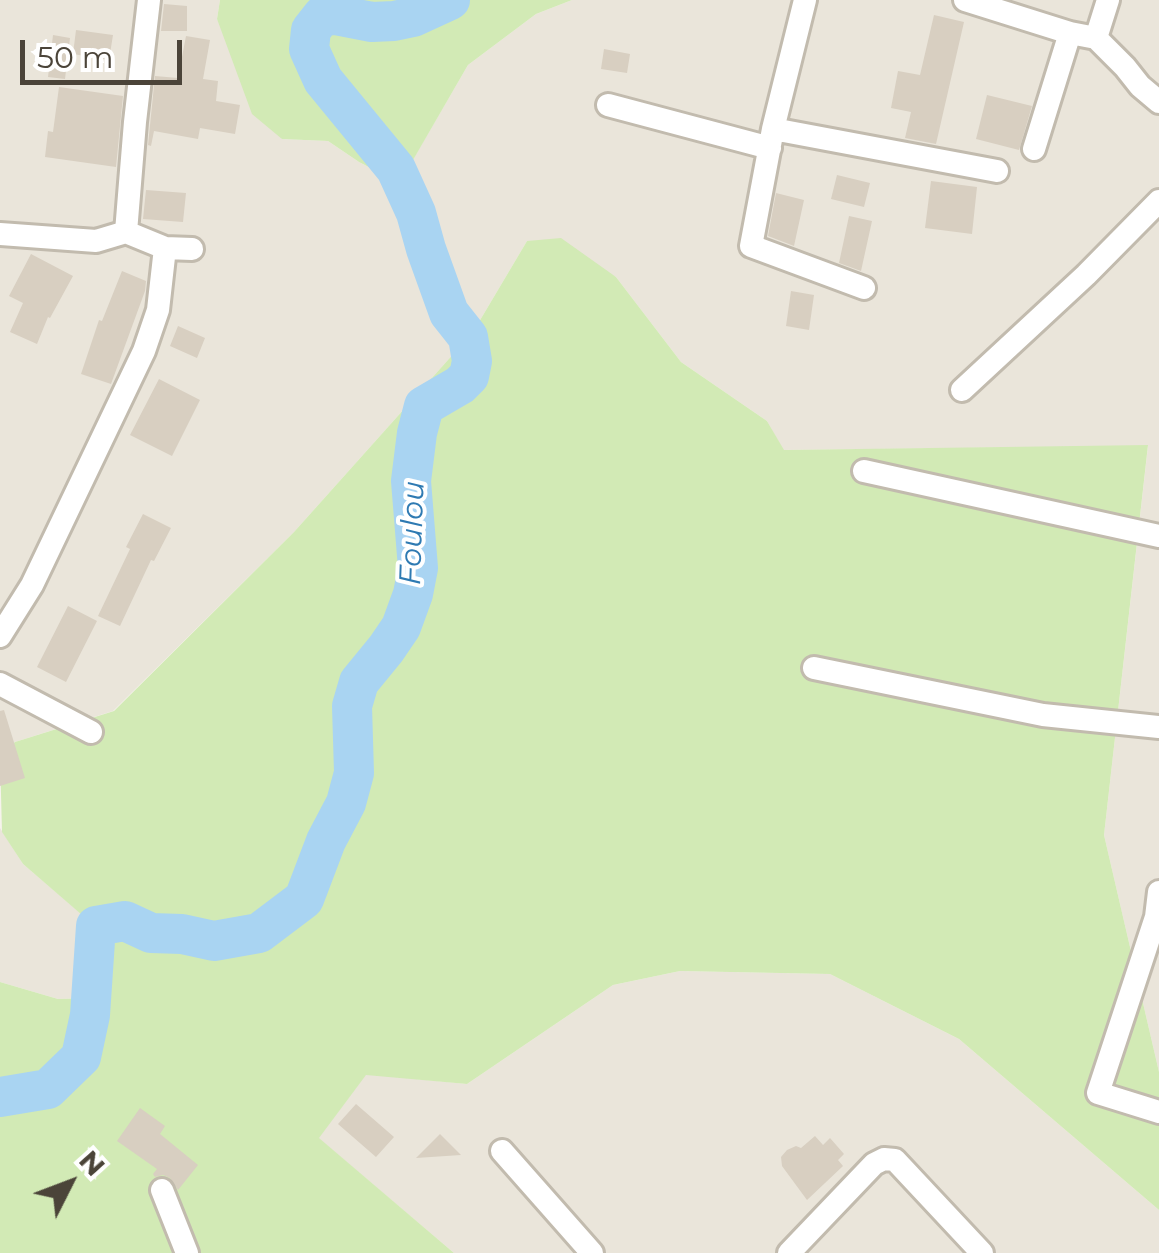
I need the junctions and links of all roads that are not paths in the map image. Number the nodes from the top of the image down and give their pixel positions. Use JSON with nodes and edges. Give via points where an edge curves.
{"nodes":[{"id":1,"x":149,"y":0,"type":"edge"},
{"id":2,"x":805,"y":0,"type":"edge"},
{"id":3,"x":965,"y":0,"type":"edge"},
{"id":4,"x":1108,"y":0,"type":"edge"},
{"id":5,"x":1070,"y":33,"type":"junction"},
{"id":6,"x":1096,"y":38,"type":"junction"},
{"id":7,"x":1159,"y":102,"type":"edge"},
{"id":8,"x":608,"y":106,"type":"dead end"},
{"id":9,"x":772,"y":138,"type":"junction"},
{"id":10,"x":1034,"y":149,"type":"dead end"},
{"id":11,"x":996,"y":171,"type":"dead end"},
{"id":12,"x":1159,"y":200,"type":"edge"},
{"id":13,"x":126,"y":232,"type":"junction"},
{"id":14,"x":0,"y":234,"type":"edge"},
{"id":15,"x":165,"y":248,"type":"junction"},
{"id":16,"x":192,"y":249,"type":"dead end"},
{"id":17,"x":864,"y":288,"type":"dead end"},
{"id":18,"x":962,"y":390,"type":"dead end"},
{"id":19,"x":864,"y":472,"type":"dead end"},
{"id":20,"x":1159,"y":536,"type":"edge"},
{"id":21,"x":0,"y":636,"type":"edge"},
{"id":22,"x":814,"y":668,"type":"dead end"},
{"id":23,"x":0,"y":684,"type":"edge"},
{"id":24,"x":1159,"y":728,"type":"edge"},
{"id":25,"x":92,"y":732,"type":"dead end"},
{"id":26,"x":1159,"y":892,"type":"edge"},
{"id":27,"x":1158,"y":917,"type":"edge"},
{"id":28,"x":1159,"y":1112,"type":"edge"},
{"id":29,"x":502,"y":1151,"type":"dead end"},
{"id":30,"x":162,"y":1190,"type":"dead end"},
{"id":31,"x":187,"y":1253,"type":"edge"},
{"id":32,"x":592,"y":1253,"type":"edge"},
{"id":33,"x":789,"y":1253,"type":"edge"},
{"id":34,"x":982,"y":1253,"type":"edge"}],
"edges":[{"from":1,"to":13,"type":"street"},
{"from":2,"to":9,"type":"street"},
{"from":3,"to":5,"type":"street"},
{"from":4,"to":6,"type":"street"},
{"from":5,"to":6,"type":"street"},
{"from":5,"to":10,"type":"street"},
{"from":6,"to":7,"type":"street"},
{"from":8,"to":9,"type":"street"},
{"from":9,"to":11,"type":"street"},
{"from":9,"to":17,"type":"street","via":[[751,246]]},
{"from":12,"to":18,"type":"street"},
{"from":13,"to":14,"type":"street","via":[[96,241]]},
{"from":13,"to":15,"type":"street"},
{"from":15,"to":16,"type":"street"},
{"from":15,"to":21,"type":"street","via":[[158,310],[144,352],[32,585]]},
{"from":19,"to":20,"type":"street"},
{"from":22,"to":24,"type":"street","via":[[1043,715]]},
{"from":23,"to":25,"type":"street"},
{"from":26,"to":27,"type":"street"},
{"from":27,"to":28,"type":"street","via":[[1098,1093]]},
{"from":29,"to":32,"type":"street"},
{"from":30,"to":31,"type":"street"},
{"from":33,"to":34,"type":"street","via":[[884,1159],[895,1160]]}]}
